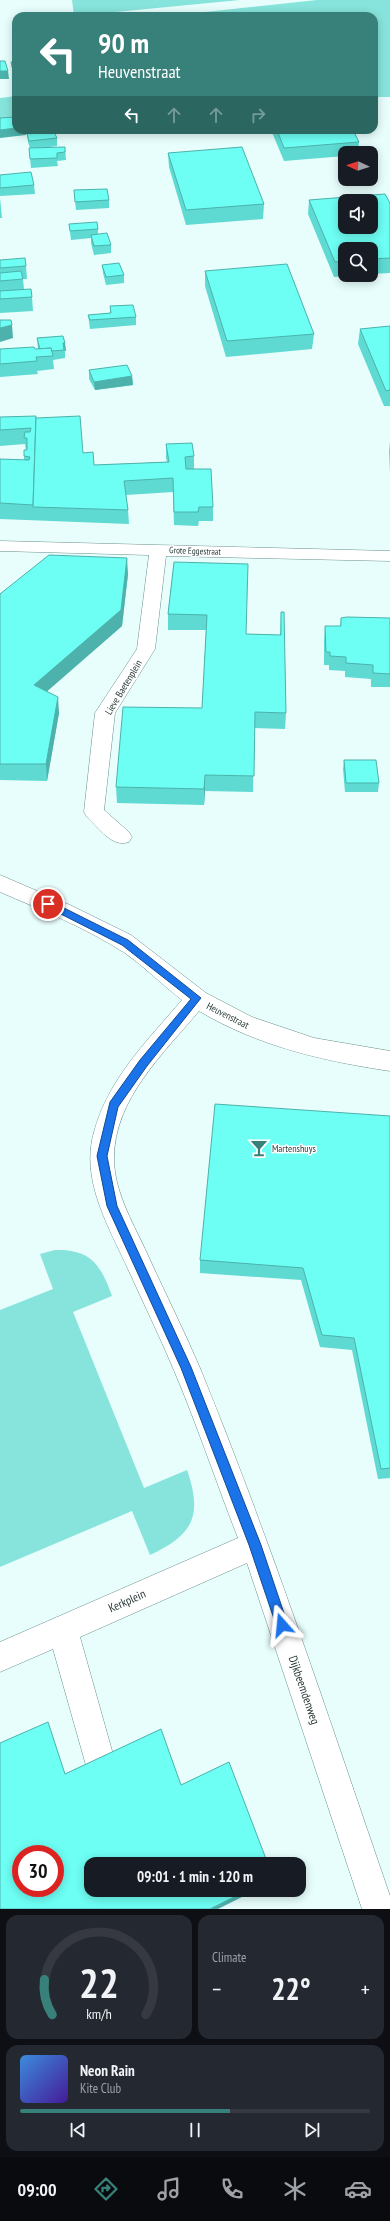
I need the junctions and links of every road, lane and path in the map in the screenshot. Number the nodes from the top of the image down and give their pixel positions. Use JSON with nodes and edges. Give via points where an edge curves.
{"nodes":[{"id":1,"x":0,"y":546,"type":"edge"},
{"id":2,"x":158,"y":550,"type":"junction"},
{"id":3,"x":390,"y":556,"type":"edge"},
{"id":4,"x":122,"y":838,"type":"dead end"},
{"id":5,"x":0,"y":883,"type":"edge"},
{"id":6,"x":197,"y":998,"type":"junction"},
{"id":7,"x":390,"y":1061,"type":"edge"},
{"id":8,"x":255,"y":1545,"type":"junction"},
{"id":9,"x":63,"y":1629,"type":"junction"},
{"id":10,"x":0,"y":1657,"type":"edge"},
{"id":11,"x":100,"y":1765,"type":"edge"},
{"id":12,"x":378,"y":1909,"type":"edge"}],
"edges":[{"from":1,"to":2,"type":"street","name":"Grote Eggestraat"},
{"from":2,"to":3,"type":"street","name":"Grote Eggestraat"},
{"from":2,"to":4,"type":"street","name":"Lieve Baetenplein","via":[[146,649],[105,713],[94,812]]},
{"from":5,"to":6,"type":"street","name":"Heuvenstraat","via":[[60,908],[125,942]]},
{"from":6,"to":7,"type":"street","name":"Heuvenstraat","via":[[229,1017],[289,1042],[341,1054]]},
{"from":6,"to":8,"type":"street","name":"Dijkbeemdenweg","via":[[143,1063],[114,1105],[102,1156],[112,1206],[186,1367]]},
{"from":8,"to":9,"type":"street","name":"Kerkplein"},
{"from":8,"to":12,"type":"street","name":"Dijkbeemdenweg"},
{"from":9,"to":10,"type":"street","name":"Kerkplein"},
{"from":9,"to":11,"type":"street"}]}
